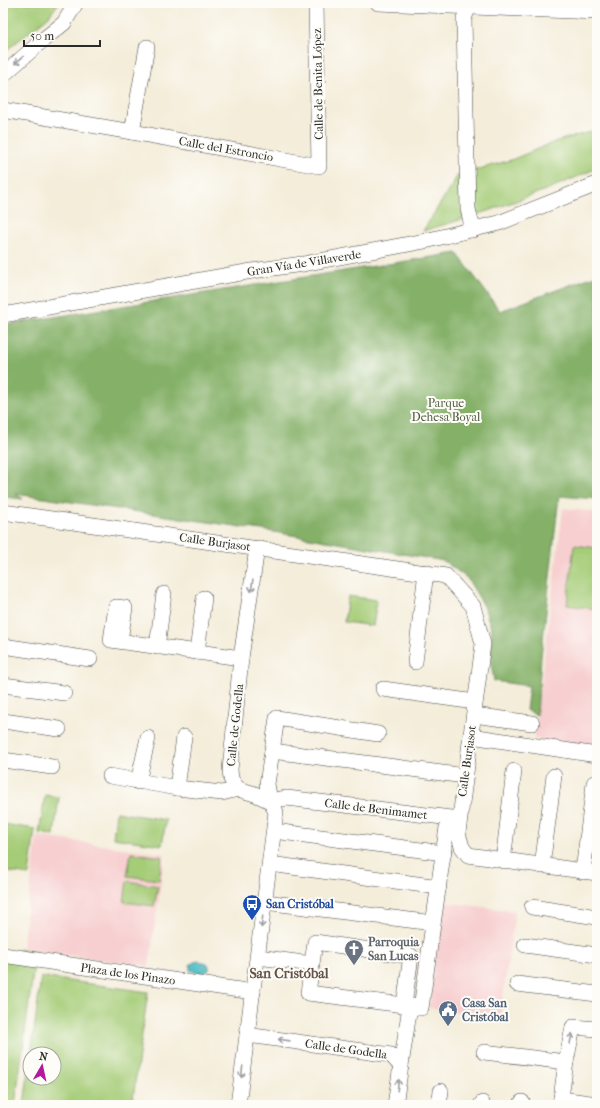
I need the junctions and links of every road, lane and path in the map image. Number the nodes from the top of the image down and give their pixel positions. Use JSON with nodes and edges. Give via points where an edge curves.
{"nodes":[{"id":1,"x":76,"y":3,"type":"edge"},
{"id":2,"x":316,"y":3,"type":"edge"},
{"id":3,"x":378,"y":3,"type":"edge"},
{"id":4,"x":468,"y":5,"type":"edge"},
{"id":5,"x":597,"y":12,"type":"edge"},
{"id":6,"x":147,"y":47,"type":"dead end"},
{"id":7,"x":3,"y":75,"type":"edge"},
{"id":8,"x":3,"y":110,"type":"edge"},
{"id":9,"x":132,"y":132,"type":"junction"},
{"id":10,"x":320,"y":166,"type":"joint"},
{"id":11,"x":597,"y":184,"type":"edge"},
{"id":12,"x":597,"y":192,"type":"edge"},
{"id":13,"x":473,"y":230,"type":"junction"},
{"id":14,"x":425,"y":245,"type":"junction"},
{"id":15,"x":3,"y":315,"type":"edge"},
{"id":16,"x":3,"y":323,"type":"edge"},
{"id":17,"x":3,"y":512,"type":"edge"},
{"id":18,"x":257,"y":548,"type":"junction"},
{"id":19,"x":426,"y":572,"type":"junction"},
{"id":20,"x":164,"y":594,"type":"dead end"},
{"id":21,"x":204,"y":598,"type":"dead end"},
{"id":22,"x":120,"y":641,"type":"dead end"},
{"id":23,"x":3,"y":646,"type":"edge"},
{"id":24,"x":157,"y":647,"type":"junction"},
{"id":25,"x":197,"y":652,"type":"junction"},
{"id":26,"x":241,"y":658,"type":"junction"},
{"id":27,"x":90,"y":659,"type":"dead end"},
{"id":28,"x":415,"y":662,"type":"dead end"},
{"id":29,"x":3,"y":685,"type":"edge"},
{"id":30,"x":383,"y":689,"type":"dead end"},
{"id":31,"x":64,"y":693,"type":"dead end"},
{"id":32,"x":474,"y":708,"type":"junction"},
{"id":33,"x":3,"y":721,"type":"edge"},
{"id":34,"x":532,"y":724,"type":"dead end"},
{"id":35,"x":59,"y":729,"type":"dead end"},
{"id":36,"x":378,"y":734,"type":"dead end"},
{"id":37,"x":471,"y":736,"type":"junction"},
{"id":38,"x":184,"y":737,"type":"dead end"},
{"id":39,"x":148,"y":738,"type":"dead end"},
{"id":40,"x":272,"y":752,"type":"junction"},
{"id":41,"x":597,"y":755,"type":"edge"},
{"id":42,"x":3,"y":760,"type":"edge"},
{"id":43,"x":52,"y":767,"type":"dead end"},
{"id":44,"x":514,"y":771,"type":"dead end"},
{"id":45,"x":110,"y":776,"type":"dead end"},
{"id":46,"x":465,"y":776,"type":"junction"},
{"id":47,"x":554,"y":776,"type":"dead end"},
{"id":48,"x":138,"y":782,"type":"junction"},
{"id":49,"x":594,"y":783,"type":"dead end"},
{"id":50,"x":177,"y":788,"type":"junction"},
{"id":51,"x":238,"y":789,"type":"junction"},
{"id":52,"x":270,"y":801,"type":"junction"},
{"id":53,"x":459,"y":819,"type":"junction"},
{"id":54,"x":274,"y":831,"type":"junction"},
{"id":55,"x":444,"y":852,"type":"junction"},
{"id":56,"x":503,"y":861,"type":"junction"},
{"id":57,"x":270,"y":864,"type":"junction"},
{"id":58,"x":542,"y":866,"type":"junction"},
{"id":59,"x":590,"y":873,"type":"edge"},
{"id":60,"x":439,"y":887,"type":"junction"},
{"id":61,"x":264,"y":902,"type":"junction"},
{"id":62,"x":532,"y":907,"type":"dead end"},
{"id":63,"x":597,"y":917,"type":"edge"},
{"id":64,"x":434,"y":923,"type":"junction"},
{"id":65,"x":525,"y":945,"type":"dead end"},
{"id":66,"x":3,"y":955,"type":"edge"},
{"id":67,"x":597,"y":955,"type":"edge"},
{"id":68,"x":258,"y":956,"type":"junction"},
{"id":69,"x":312,"y":964,"type":"junction"},
{"id":70,"x":517,"y":984,"type":"dead end"},
{"id":71,"x":253,"y":992,"type":"junction"},
{"id":72,"x":597,"y":994,"type":"edge"},
{"id":73,"x":412,"y":1006,"type":"junction"},
{"id":74,"x":597,"y":1029,"type":"edge"},
{"id":75,"x":247,"y":1035,"type":"junction"},
{"id":76,"x":484,"y":1052,"type":"dead end"},
{"id":77,"x":566,"y":1062,"type":"junction"},
{"id":78,"x":401,"y":1066,"type":"junction"},
{"id":79,"x":560,"y":1102,"type":"edge"},
{"id":80,"x":593,"y":1104,"type":"edge"},
{"id":81,"x":238,"y":1105,"type":"edge"},
{"id":82,"x":395,"y":1105,"type":"edge"}],
"edges":[{"from":1,"to":7,"type":"street","one_way":true,"via":[[64,23]]},
{"from":2,"to":10,"type":"street","name":"Calle de Benita López"},
{"from":3,"to":4,"type":"street"},
{"from":4,"to":5,"type":"street"},
{"from":4,"to":13,"type":"street","via":[[464,19],[468,209]]},
{"from":6,"to":9,"type":"street"},
{"from":8,"to":9,"type":"street","name":"Calle del Estroncio"},
{"from":9,"to":10,"type":"street","name":"Calle del Estroncio"},
{"from":11,"to":13,"type":"street","name":"Gran Vía de Villaverde","via":[[499,223]]},
{"from":12,"to":14,"type":"street","name":"Gran Vía de Villaverde","via":[[500,228]]},
{"from":13,"to":14,"type":"street","name":"Gran Vía de Villaverde"},
{"from":14,"to":15,"type":"street","name":"Gran Vía de Villaverde","via":[[252,271]]},
{"from":14,"to":16,"type":"street","name":"Gran Vía de Villaverde","via":[[354,263],[276,274]]},
{"from":17,"to":18,"type":"street","name":"Calle Burjasot"},
{"from":18,"to":19,"type":"street","name":"Calle Burjasot"},
{"from":18,"to":26,"type":"street","name":"Calle de Godella","one_way":true},
{"from":19,"to":28,"type":"street"},
{"from":19,"to":32,"type":"street","name":"Calle Burjasot","via":[[446,576],[473,606],[483,644]]},
{"from":20,"to":24,"type":"street"},
{"from":21,"to":25,"type":"street"},
{"from":22,"to":24,"type":"street"},
{"from":23,"to":27,"type":"street"},
{"from":24,"to":25,"type":"street"},
{"from":25,"to":26,"type":"street"},
{"from":26,"to":51,"type":"street","name":"Calle de Godella","via":[[230,770],[231,779]]},
{"from":29,"to":31,"type":"street"},
{"from":30,"to":32,"type":"street"},
{"from":32,"to":34,"type":"street"},
{"from":32,"to":37,"type":"street","name":"Calle Burjasot"},
{"from":33,"to":35,"type":"street"},
{"from":36,"to":40,"type":"street","via":[[277,718]]},
{"from":37,"to":41,"type":"street"},
{"from":37,"to":46,"type":"street","name":"Calle Burjasot"},
{"from":38,"to":50,"type":"street"},
{"from":39,"to":48,"type":"street"},
{"from":40,"to":46,"type":"street"},
{"from":40,"to":52,"type":"street","via":[[267,784]]},
{"from":42,"to":43,"type":"street"},
{"from":44,"to":56,"type":"street"},
{"from":45,"to":48,"type":"street"},
{"from":46,"to":53,"type":"street","name":"Calle Burjasot"},
{"from":47,"to":58,"type":"street"},
{"from":48,"to":50,"type":"street"},
{"from":49,"to":59,"type":"street"},
{"from":50,"to":51,"type":"street","via":[[222,793]]},
{"from":51,"to":52,"type":"street"},
{"from":52,"to":53,"type":"street","name":"Calle de Benimamet","via":[[287,798]]},
{"from":52,"to":54,"type":"street","via":[[276,812]]},
{"from":53,"to":55,"type":"street","via":[[447,828]]},
{"from":53,"to":56,"type":"street","via":[[458,838],[468,855]]},
{"from":54,"to":55,"type":"street"},
{"from":54,"to":57,"type":"street"},
{"from":55,"to":60,"type":"street"},
{"from":56,"to":58,"type":"street"},
{"from":57,"to":60,"type":"street"},
{"from":57,"to":61,"type":"street"},
{"from":58,"to":59,"type":"street"},
{"from":60,"to":64,"type":"street"},
{"from":61,"to":64,"type":"street"},
{"from":61,"to":68,"type":"street","one_way":true},
{"from":62,"to":63,"type":"street"},
{"from":64,"to":73,"type":"street"},
{"from":65,"to":67,"type":"street"},
{"from":66,"to":71,"type":"street","name":"Plaza de los Pinazo"},
{"from":68,"to":69,"type":"street"},
{"from":68,"to":71,"type":"street"},
{"from":69,"to":73,"type":"street","via":[[308,993]]},
{"from":69,"to":73,"type":"street","via":[[315,942],[411,956]]},
{"from":70,"to":72,"type":"street"},
{"from":71,"to":75,"type":"street"},
{"from":73,"to":78,"type":"street"},
{"from":77,"to":74,"type":"street","one_way":true,"via":[[573,1027]]},
{"from":78,"to":75,"type":"street","name":"Calle de Godella","one_way":true,"via":[[391,1055]]},
{"from":75,"to":81,"type":"street","one_way":true},
{"from":76,"to":77,"type":"street"},
{"from":77,"to":79,"type":"street"},
{"from":82,"to":78,"type":"street","name":"Calle de Godella","one_way":true},
{"from":79,"to":80,"type":"street"}]}
